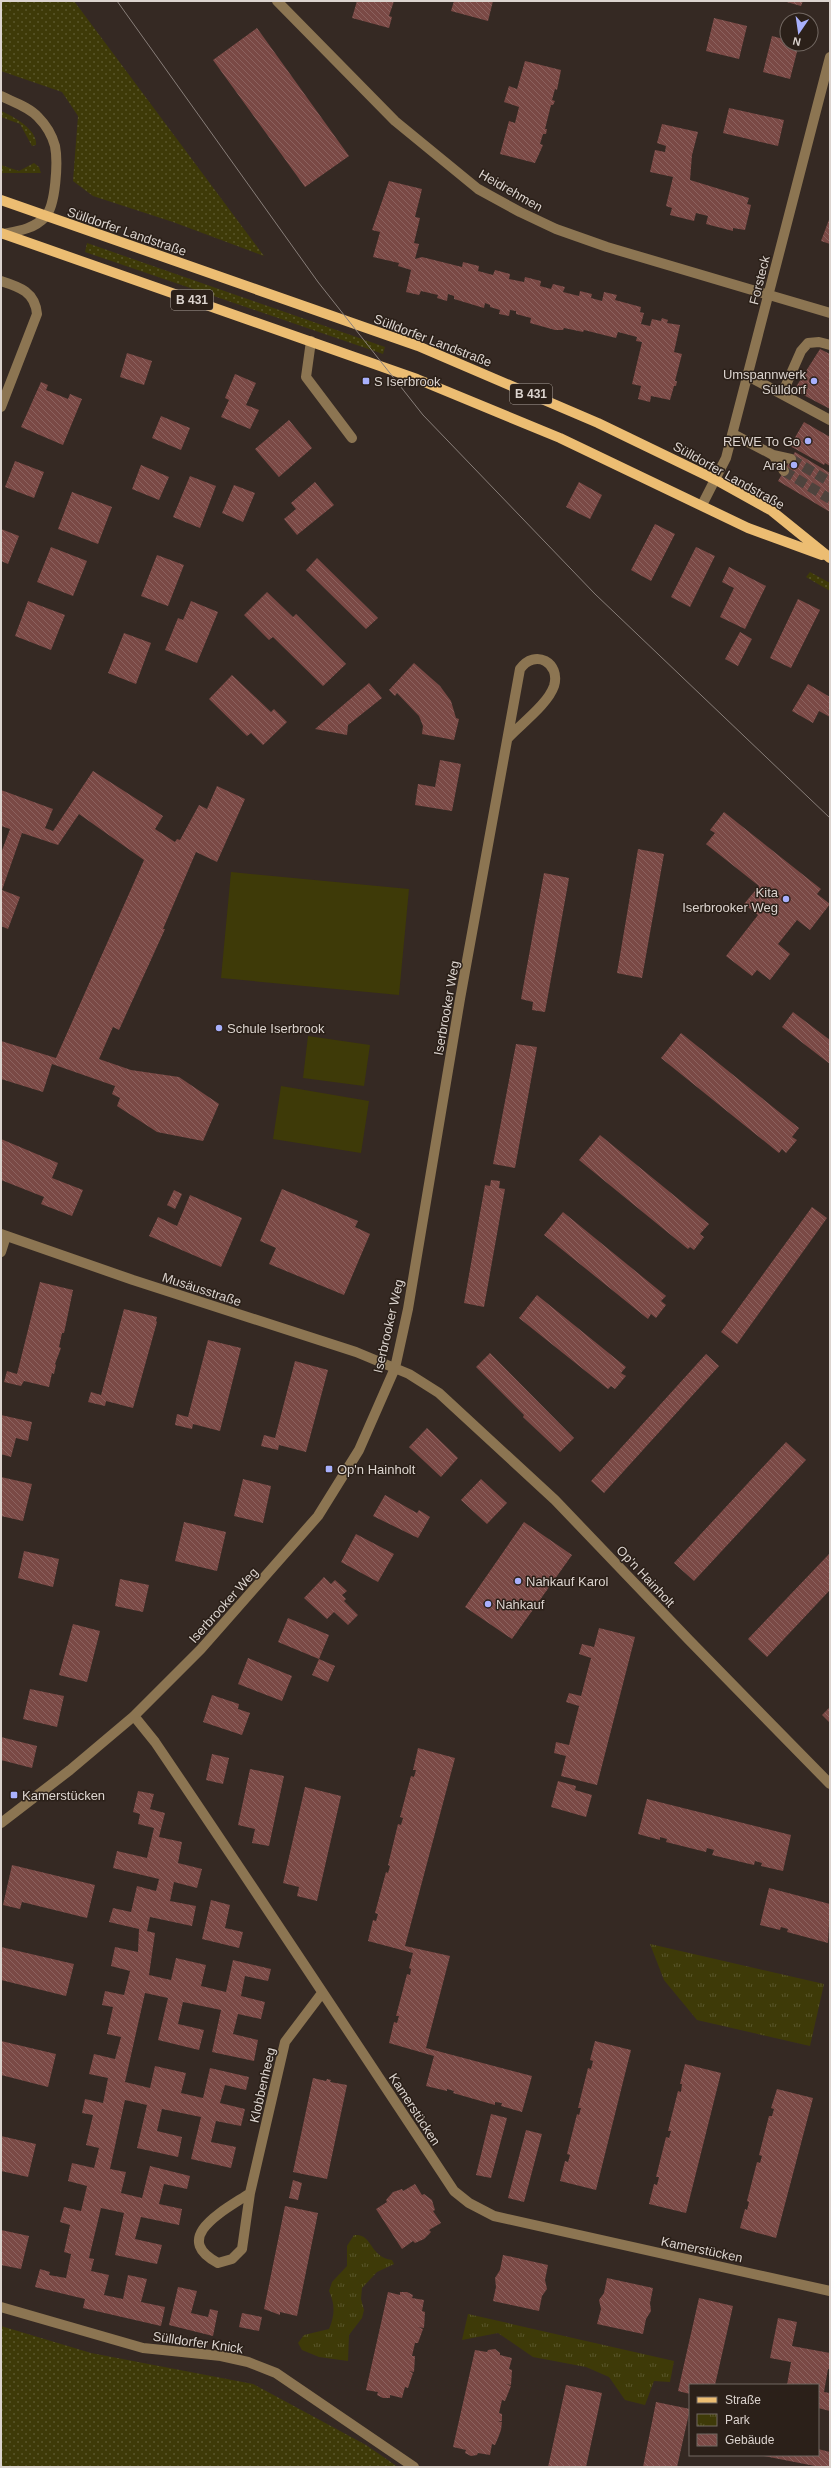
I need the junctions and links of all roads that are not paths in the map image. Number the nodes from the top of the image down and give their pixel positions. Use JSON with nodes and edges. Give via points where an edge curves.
{"nodes":[{"id":1,"x":277,"y":1,"type":"edge"},
{"id":2,"x":830,"y":57,"type":"edge"},
{"id":3,"x":1,"y":96,"type":"edge"},
{"id":4,"x":1,"y":200,"type":"edge"},
{"id":5,"x":46,"y":216,"type":"junction"},
{"id":6,"x":2,"y":234,"type":"edge"},
{"id":7,"x":1,"y":281,"type":"edge"},
{"id":8,"x":769,"y":294,"type":"junction"},
{"id":9,"x":830,"y":313,"type":"edge"},
{"id":10,"x":311,"y":341,"type":"junction"},
{"id":11,"x":830,"y":345,"type":"edge"},
{"id":12,"x":748,"y":376,"type":"junction"},
{"id":13,"x":782,"y":394,"type":"junction"},
{"id":14,"x":1,"y":407,"type":"edge"},
{"id":15,"x":830,"y":420,"type":"edge"},
{"id":16,"x":733,"y":434,"type":"junction"},
{"id":17,"x":352,"y":438,"type":"dead end"},
{"id":18,"x":772,"y":455,"type":"junction"},
{"id":19,"x":791,"y":459,"type":"tunnel mouth"},
{"id":20,"x":784,"y":471,"type":"tunnel mouth"},
{"id":21,"x":716,"y":480,"type":"junction"},
{"id":22,"x":702,"y":505,"type":"junction"},
{"id":23,"x":830,"y":558,"type":"edge"},
{"id":24,"x":508,"y":738,"type":"junction"},
{"id":25,"x":3,"y":1235,"type":"edge"},
{"id":26,"x":1,"y":1252,"type":"edge"},
{"id":27,"x":395,"y":1368,"type":"junction"},
{"id":28,"x":134,"y":1716,"type":"junction"},
{"id":29,"x":830,"y":1784,"type":"edge"},
{"id":30,"x":1,"y":1823,"type":"edge"},
{"id":31,"x":322,"y":1993,"type":"junction"},
{"id":32,"x":250,"y":2193,"type":"junction"},
{"id":33,"x":830,"y":2291,"type":"edge"},
{"id":34,"x":1,"y":2307,"type":"edge"},
{"id":35,"x":414,"y":2467,"type":"edge"}],
"edges":[{"from":1,"to":8,"type":"street","name":"Heidrehmen","via":[[380,107],[478,188],[556,229],[607,247]]},
{"from":2,"to":8,"type":"street","name":"Forsteck"},
{"from":3,"to":5,"type":"street","via":[[38,116],[48,129],[55,146],[54,192]]},
{"from":4,"to":5,"type":"main road","name":"Sülldorfer Landstraße","number":"B 431"},
{"from":5,"to":6,"type":"street","via":[[25,230]]},
{"from":5,"to":21,"type":"main road","name":"Sülldorfer Landstraße","number":"B 431","via":[[418,346],[598,422]]},
{"from":6,"to":10,"type":"main road","name":"Sülldorfer Landstraße","number":"B 431"},
{"from":7,"to":14,"type":"street","via":[[32,295],[37,314]]},
{"from":8,"to":9,"type":"street","name":"Heidrehmen"},
{"from":8,"to":12,"type":"street","name":"Forsteck"},
{"from":10,"to":17,"type":"street","via":[[306,377]]},
{"from":10,"to":22,"type":"main road","name":"Sülldorfer Landstraße","number":"B 431","via":[[417,379],[560,438]]},
{"from":11,"to":13,"type":"street","via":[[808,343],[801,351]]},
{"from":12,"to":13,"type":"street"},
{"from":12,"to":16,"type":"street","name":"Forsteck"},
{"from":13,"to":15,"type":"street"},
{"from":16,"to":18,"type":"street"},
{"from":16,"to":21,"type":"street","name":"Forsteck"},
{"from":18,"to":19,"type":"street"},
{"from":18,"to":20,"type":"street"},
{"from":21,"to":22,"type":"street","name":"Forsteck"},
{"from":21,"to":23,"type":"main road","name":"Sülldorfer Landstraße","number":"B 431","via":[[772,511]]},
{"from":22,"to":23,"type":"main road","name":"Sülldorfer Landstraße","number":"B 431","via":[[748,528]]},
{"from":24,"to":24,"type":"street","name":"Iserbrooker Weg","via":[[548,698],[555,677],[553,668],[546,661],[536,658],[526,661],[520,669]]},
{"from":24,"to":27,"type":"street","name":"Iserbrooker Weg","via":[[460,999],[408,1309]]},
{"from":25,"to":26,"type":"street"},
{"from":25,"to":27,"type":"street","name":"Musäusstraße","via":[[329,1343]]},
{"from":27,"to":28,"type":"street","name":"Iserbrooker Weg","via":[[359,1450],[318,1516],[201,1649]]},
{"from":27,"to":29,"type":"street","name":"Op'n Hainholt","via":[[439,1393],[532,1476]]},
{"from":28,"to":30,"type":"street","name":"Iserbrooker Weg"},
{"from":28,"to":31,"type":"street","name":"Kamerstücken","via":[[160,1749]]},
{"from":31,"to":32,"type":"street","name":"Klobbenheeg","via":[[285,2042]]},
{"from":31,"to":33,"type":"street","name":"Kamerstücken","via":[[454,2191],[469,2203],[494,2216]]},
{"from":32,"to":32,"type":"street","name":"Klobbenheeg","via":[[204,2226],[199,2237],[200,2248],[207,2257],[218,2263],[232,2259],[242,2249]]},
{"from":34,"to":35,"type":"street","name":"Sülldorfer Knick","via":[[143,2348],[221,2356],[248,2362],[276,2373]]}]}
